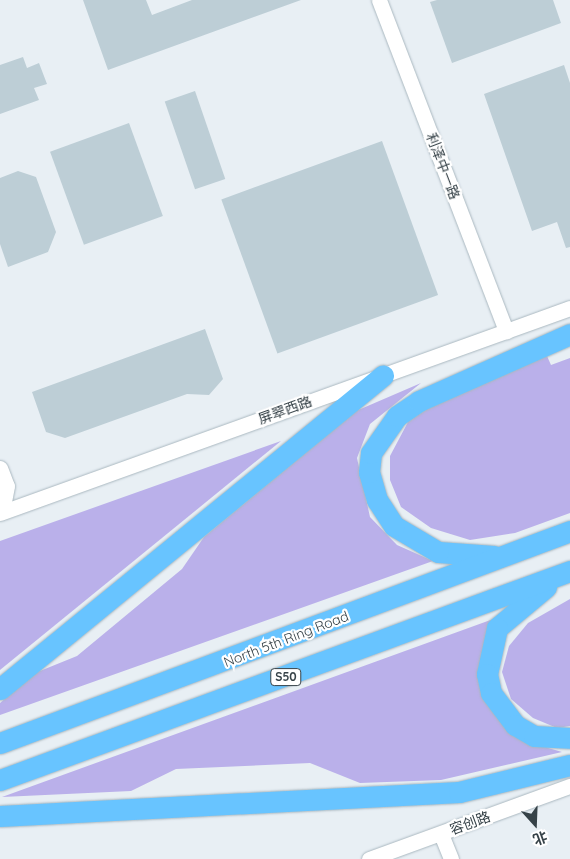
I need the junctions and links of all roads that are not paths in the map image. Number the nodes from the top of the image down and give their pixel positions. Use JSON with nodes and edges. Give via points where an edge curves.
{"nodes":[{"id":1,"x":379,"y":0,"type":"edge"},
{"id":2,"x":570,"y":308,"type":"edge"},
{"id":3,"x":506,"y":331,"type":"junction"},
{"id":4,"x":570,"y":334,"type":"edge"},
{"id":5,"x":383,"y":375,"type":"junction"},
{"id":6,"x":0,"y":468,"type":"edge"},
{"id":7,"x":1,"y":511,"type":"edge"},
{"id":8,"x":570,"y":531,"type":"edge"},
{"id":9,"x":502,"y":556,"type":"junction"},
{"id":10,"x":566,"y":573,"type":"edge"},
{"id":11,"x":0,"y":689,"type":"edge"},
{"id":12,"x":570,"y":738,"type":"edge"},
{"id":13,"x":0,"y":743,"type":"edge"},
{"id":14,"x":570,"y":765,"type":"edge"},
{"id":15,"x":0,"y":780,"type":"edge"},
{"id":16,"x":570,"y":786,"type":"edge"},
{"id":17,"x":0,"y":816,"type":"edge"},
{"id":18,"x":441,"y":834,"type":"junction"},
{"id":19,"x":369,"y":859,"type":"edge"},
{"id":20,"x":451,"y":859,"type":"edge"}],
"edges":[{"from":1,"to":3,"type":"street","name":"利泽中一路"},
{"from":2,"to":3,"type":"street","name":"屏翠西路"},
{"from":3,"to":5,"type":"street","name":"屏翠西路"},
{"from":4,"to":9,"type":"highway","via":[[419,401],[398,416],[371,453],[369,472],[377,500],[394,526],[438,552]]},
{"from":5,"to":7,"type":"street","name":"屏翠西路"},
{"from":5,"to":11,"type":"highway"},
{"from":6,"to":7,"type":"street","via":[[7,486]]},
{"from":8,"to":9,"type":"highway","name":"North 5th Ring Road"},
{"from":9,"to":13,"type":"highway","name":"North 5th Ring Road"},
{"from":10,"to":12,"type":"highway","via":[[497,628],[487,674],[491,693],[514,725],[534,736]]},
{"from":10,"to":15,"type":"highway","number":"S50"},
{"from":14,"to":17,"type":"highway","via":[[459,792]]},
{"from":16,"to":18,"type":"street","name":"容创路"},
{"from":18,"to":19,"type":"street","name":"容创路"},
{"from":18,"to":20,"type":"street"}]}
